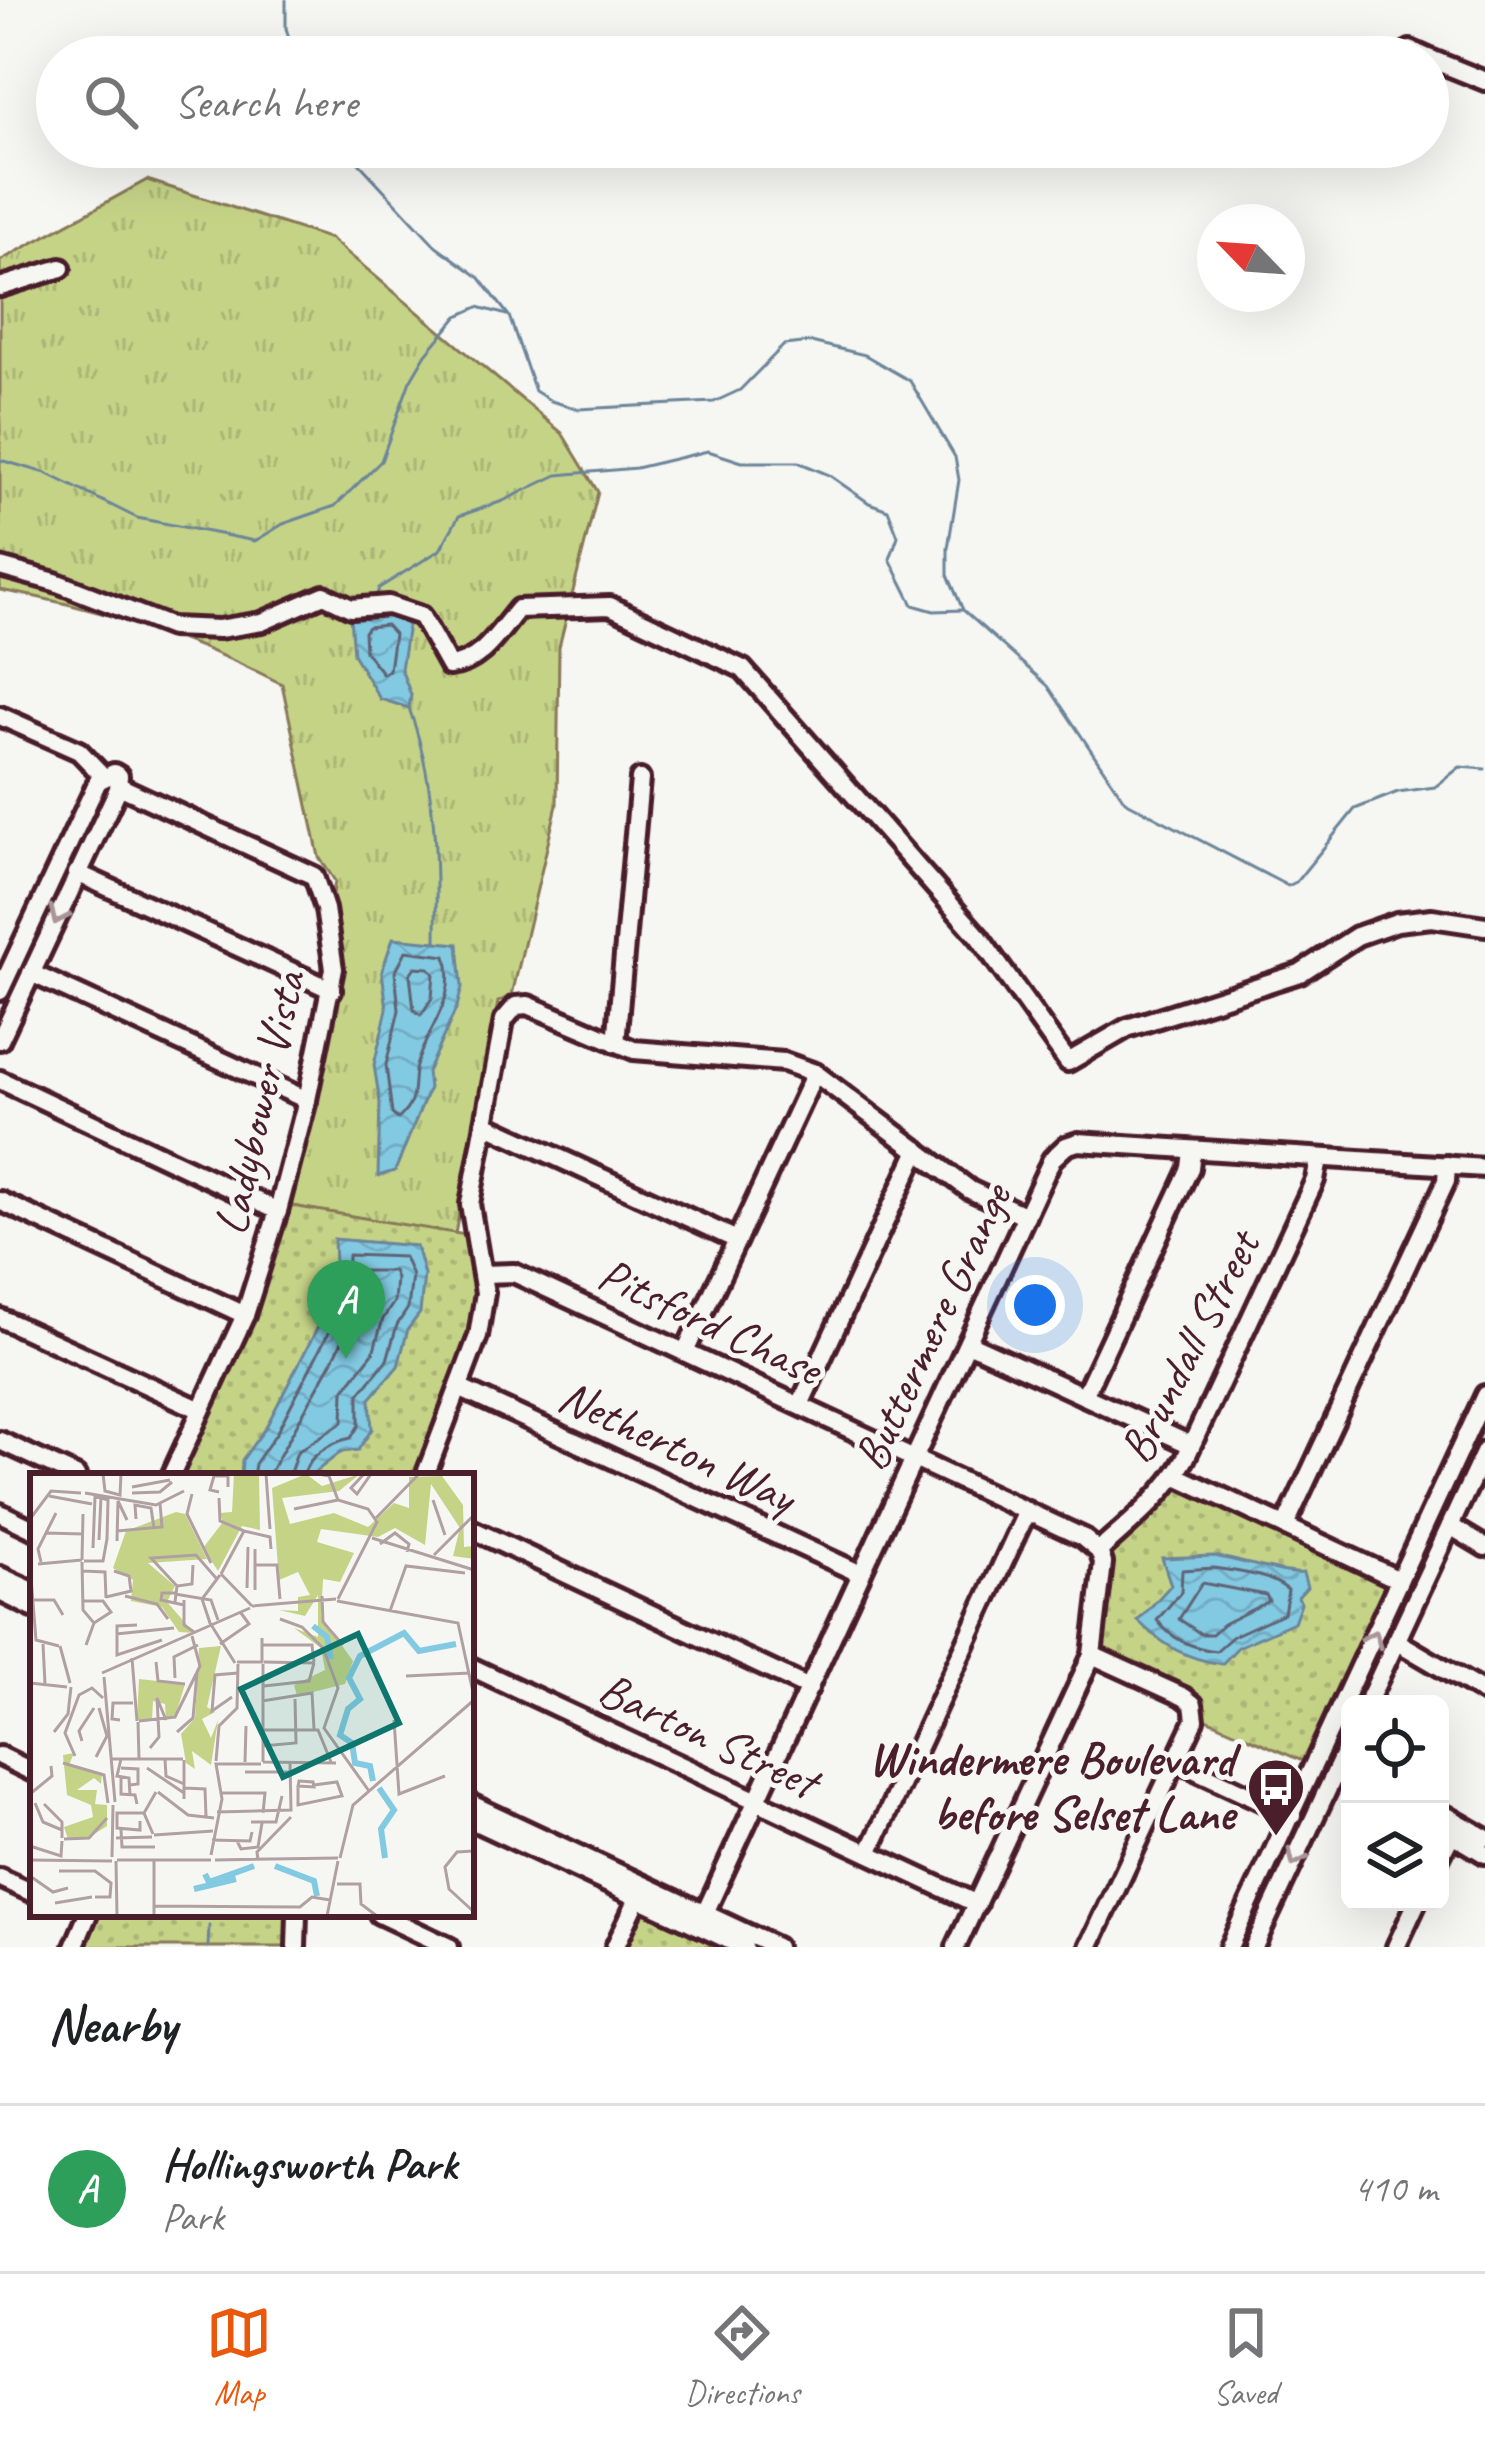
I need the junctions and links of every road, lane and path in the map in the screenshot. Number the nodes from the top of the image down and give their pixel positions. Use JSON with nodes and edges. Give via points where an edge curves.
{"nodes":[{"id":1,"x":1449,"y":66,"type":"edge"},
{"id":2,"x":1485,"y":81,"type":"edge"},
{"id":3,"x":61,"y":268,"type":"dead end"},
{"id":4,"x":0,"y":287,"type":"edge"},
{"id":5,"x":0,"y":567,"type":"edge"},
{"id":6,"x":0,"y":716,"type":"edge"},
{"id":7,"x":640,"y":779,"type":"dead end"},
{"id":8,"x":111,"y":781,"type":"junction"},
{"id":9,"x":77,"y":873,"type":"junction"},
{"id":10,"x":1485,"y":926,"type":"edge"},
{"id":11,"x":31,"y":973,"type":"junction"},
{"id":12,"x":332,"y":990,"type":"junction"},
{"id":13,"x":0,"y":991,"type":"edge"},
{"id":14,"x":0,"y":1040,"type":"edge"},
{"id":15,"x":616,"y":1043,"type":"junction"},
{"id":16,"x":815,"y":1072,"type":"junction"},
{"id":17,"x":0,"y":1080,"type":"edge"},
{"id":18,"x":307,"y":1100,"type":"junction"},
{"id":19,"x":484,"y":1124,"type":"junction"},
{"id":20,"x":919,"y":1150,"type":"junction"},
{"id":21,"x":1192,"y":1151,"type":"junction"},
{"id":22,"x":1319,"y":1159,"type":"junction"},
{"id":23,"x":1447,"y":1166,"type":"junction"},
{"id":24,"x":1485,"y":1168,"type":"edge"},
{"id":25,"x":0,"y":1201,"type":"edge"},
{"id":26,"x":278,"y":1211,"type":"junction"},
{"id":27,"x":1026,"y":1216,"type":"junction"},
{"id":28,"x":737,"y":1240,"type":"junction"},
{"id":29,"x":483,"y":1274,"type":"junction"},
{"id":30,"x":245,"y":1315,"type":"junction"},
{"id":31,"x":0,"y":1318,"type":"edge"},
{"id":32,"x":968,"y":1342,"type":"junction"},
{"id":33,"x":686,"y":1352,"type":"junction"},
{"id":34,"x":459,"y":1388,"type":"junction"},
{"id":35,"x":1485,"y":1395,"type":"edge"},
{"id":36,"x":1084,"y":1396,"type":"junction"},
{"id":37,"x":800,"y":1405,"type":"junction"},
{"id":38,"x":201,"y":1410,"type":"junction"},
{"id":39,"x":0,"y":1441,"type":"edge"},
{"id":40,"x":1191,"y":1445,"type":"junction"},
{"id":41,"x":1485,"y":1451,"type":"edge"},
{"id":42,"x":915,"y":1458,"type":"junction"},
{"id":43,"x":69,"y":1473,"type":"edge"},
{"id":44,"x":172,"y":1473,"type":"edge"},
{"id":45,"x":426,"y":1473,"type":"edge"},
{"id":46,"x":1175,"y":1475,"type":"junction"},
{"id":47,"x":1027,"y":1511,"type":"junction"},
{"id":48,"x":0,"y":1513,"type":"edge"},
{"id":49,"x":1285,"y":1526,"type":"junction"},
{"id":50,"x":1450,"y":1526,"type":"junction"},
{"id":51,"x":30,"y":1527,"type":"edge"},
{"id":52,"x":474,"y":1530,"type":"edge"},
{"id":53,"x":1485,"y":1547,"type":"edge"},
{"id":54,"x":1099,"y":1551,"type":"junction"},
{"id":55,"x":861,"y":1574,"type":"junction"},
{"id":56,"x":0,"y":1576,"type":"edge"},
{"id":57,"x":1399,"y":1580,"type":"junction"},
{"id":58,"x":30,"y":1590,"type":"edge"},
{"id":59,"x":0,"y":1593,"type":"edge"},
{"id":60,"x":30,"y":1607,"type":"edge"},
{"id":61,"x":1396,"y":1642,"type":"junction"},
{"id":62,"x":1092,"y":1655,"type":"junction"},
{"id":63,"x":474,"y":1668,"type":"edge"},
{"id":64,"x":809,"y":1688,"type":"junction"},
{"id":65,"x":1485,"y":1693,"type":"edge"},
{"id":66,"x":1371,"y":1695,"type":"edge"},
{"id":67,"x":1322,"y":1752,"type":"junction"},
{"id":68,"x":0,"y":1756,"type":"edge"},
{"id":69,"x":1341,"y":1758,"type":"edge"},
{"id":70,"x":1176,"y":1761,"type":"junction"},
{"id":71,"x":1341,"y":1770,"type":"edge"},
{"id":72,"x":30,"y":1771,"type":"edge"},
{"id":73,"x":756,"y":1802,"type":"junction"},
{"id":74,"x":474,"y":1806,"type":"edge"},
{"id":75,"x":1292,"y":1814,"type":"junction"},
{"id":76,"x":474,"y":1821,"type":"edge"},
{"id":77,"x":1450,"y":1828,"type":"edge"},
{"id":78,"x":1485,"y":1838,"type":"edge"},
{"id":79,"x":869,"y":1853,"type":"junction"},
{"id":80,"x":1485,"y":1854,"type":"edge"},
{"id":81,"x":0,"y":1878,"type":"edge"},
{"id":82,"x":30,"y":1892,"type":"edge"},
{"id":83,"x":641,"y":1892,"type":"junction"},
{"id":84,"x":977,"y":1904,"type":"junction"},
{"id":85,"x":1413,"y":1911,"type":"edge"},
{"id":86,"x":83,"y":1917,"type":"edge"},
{"id":87,"x":297,"y":1917,"type":"edge"},
{"id":88,"x":385,"y":1917,"type":"edge"},
{"id":89,"x":702,"y":1920,"type":"junction"},
{"id":90,"x":74,"y":1947,"type":"edge"},
{"id":91,"x":296,"y":1947,"type":"edge"},
{"id":92,"x":448,"y":1947,"type":"edge"},
{"id":93,"x":615,"y":1947,"type":"edge"},
{"id":94,"x":744,"y":1947,"type":"edge"},
{"id":95,"x":776,"y":1947,"type":"edge"},
{"id":96,"x":956,"y":1947,"type":"edge"},
{"id":97,"x":1089,"y":1947,"type":"edge"},
{"id":98,"x":1229,"y":1947,"type":"edge"},
{"id":99,"x":1254,"y":1947,"type":"edge"},
{"id":100,"x":1396,"y":1947,"type":"edge"}],
"edges":[{"from":1,"to":2,"type":"street"},
{"from":3,"to":4,"type":"street"},
{"from":5,"to":10,"type":"street","via":[[171,627],[262,622],[324,595],[351,608],[388,605],[421,616],[449,666],[484,651],[518,609],[610,606],[743,669],[979,937],[1068,1062],[1127,1028],[1300,973],[1357,936],[1397,922]]},
{"from":6,"to":8,"type":"street","via":[[79,752]]},
{"from":7,"to":15,"type":"street"},
{"from":8,"to":9,"type":"street"},
{"from":8,"to":12,"type":"street","name":"Ladybower Vista","via":[[314,876],[332,950]]},
{"from":8,"to":13,"type":"street"},
{"from":9,"to":11,"type":"street","one_way":true},
{"from":9,"to":12,"type":"street"},
{"from":11,"to":14,"type":"street"},
{"from":11,"to":18,"type":"street"},
{"from":12,"to":18,"type":"street","name":"Ladybower Vista"},
{"from":15,"to":16,"type":"street"},
{"from":15,"to":19,"type":"street","via":[[523,1004],[510,1010]]},
{"from":16,"to":20,"type":"street"},
{"from":16,"to":28,"type":"street"},
{"from":17,"to":26,"type":"street"},
{"from":18,"to":26,"type":"street","name":"Ladybower Vista"},
{"from":19,"to":28,"type":"street"},
{"from":19,"to":29,"type":"street","via":[[470,1204]]},
{"from":20,"to":27,"type":"street","via":[[970,1190]]},
{"from":20,"to":37,"type":"street"},
{"from":21,"to":22,"type":"street","name":"Buttermere Grange"},
{"from":21,"to":27,"type":"street","name":"Buttermere Grange","via":[[1066,1146]]},
{"from":21,"to":36,"type":"street"},
{"from":22,"to":23,"type":"street","name":"Buttermere Grange"},
{"from":22,"to":40,"type":"street","name":"Brundall Street"},
{"from":23,"to":24,"type":"street","name":"Buttermere Grange"},
{"from":23,"to":49,"type":"street"},
{"from":25,"to":30,"type":"street"},
{"from":26,"to":30,"type":"street","name":"Ladybower Vista"},
{"from":27,"to":32,"type":"street","name":"Buttermere Grange"},
{"from":28,"to":33,"type":"street"},
{"from":29,"to":33,"type":"street","name":"Pitsford Chase","via":[[514,1273]]},
{"from":29,"to":34,"type":"street","via":[[478,1336]]},
{"from":30,"to":38,"type":"street","name":"Ladybower Vista"},
{"from":31,"to":38,"type":"street"},
{"from":32,"to":36,"type":"street"},
{"from":32,"to":42,"type":"street","name":"Buttermere Grange"},
{"from":33,"to":37,"type":"street","name":"Pitsford Chase"},
{"from":34,"to":45,"type":"street"},
{"from":34,"to":55,"type":"street","name":"Netherton Way"},
{"from":35,"to":57,"type":"street"},
{"from":36,"to":40,"type":"street"},
{"from":37,"to":42,"type":"street","name":"Pitsford Chase"},
{"from":38,"to":44,"type":"street","name":"Ladybower Vista"},
{"from":39,"to":43,"type":"street"},
{"from":40,"to":46,"type":"street","name":"Brundall Street"},
{"from":41,"to":50,"type":"street"},
{"from":42,"to":47,"type":"street","name":"Pitsford Chase"},
{"from":42,"to":55,"type":"street","name":"Buttermere Grange"},
{"from":46,"to":49,"type":"street"},
{"from":46,"to":54,"type":"street","name":"Brundall Street"},
{"from":47,"to":54,"type":"street","name":"Pitsford Chase"},
{"from":47,"to":79,"type":"street"},
{"from":48,"to":51,"type":"street"},
{"from":49,"to":57,"type":"street"},
{"from":50,"to":53,"type":"street"},
{"from":50,"to":61,"type":"street"},
{"from":52,"to":64,"type":"street"},
{"from":54,"to":62,"type":"street"},
{"from":55,"to":64,"type":"street","name":"Buttermere Grange"},
{"from":56,"to":58,"type":"street"},
{"from":67,"to":57,"type":"street","one_way":true},
{"from":59,"to":60,"type":"street"},
{"from":61,"to":65,"type":"street"},
{"from":61,"to":66,"type":"street"},
{"from":62,"to":70,"type":"street","via":[[1193,1705],[1195,1720]]},
{"from":62,"to":84,"type":"street"},
{"from":63,"to":73,"type":"street","name":"Barton Street"},
{"from":64,"to":73,"type":"street","name":"Buttermere Grange"},
{"from":67,"to":69,"type":"street"},
{"from":67,"to":75,"type":"street"},
{"from":68,"to":72,"type":"street"},
{"from":70,"to":75,"type":"street"},
{"from":70,"to":97,"type":"street"},
{"from":71,"to":99,"type":"street","one_way":true},
{"from":73,"to":79,"type":"street","name":"Barton Street"},
{"from":73,"to":89,"type":"street","name":"Buttermere Grange"},
{"from":74,"to":83,"type":"street"},
{"from":75,"to":98,"type":"street"},
{"from":76,"to":83,"type":"street"},
{"from":77,"to":78,"type":"street"},
{"from":77,"to":80,"type":"street"},
{"from":79,"to":84,"type":"street","name":"Barton Street"},
{"from":81,"to":82,"type":"street"},
{"from":83,"to":89,"type":"street"},
{"from":83,"to":93,"type":"street"},
{"from":84,"to":96,"type":"street"},
{"from":85,"to":100,"type":"street"},
{"from":86,"to":90,"type":"street"},
{"from":87,"to":91,"type":"street"},
{"from":88,"to":92,"type":"street"},
{"from":89,"to":94,"type":"street"},
{"from":89,"to":95,"type":"street"}]}
